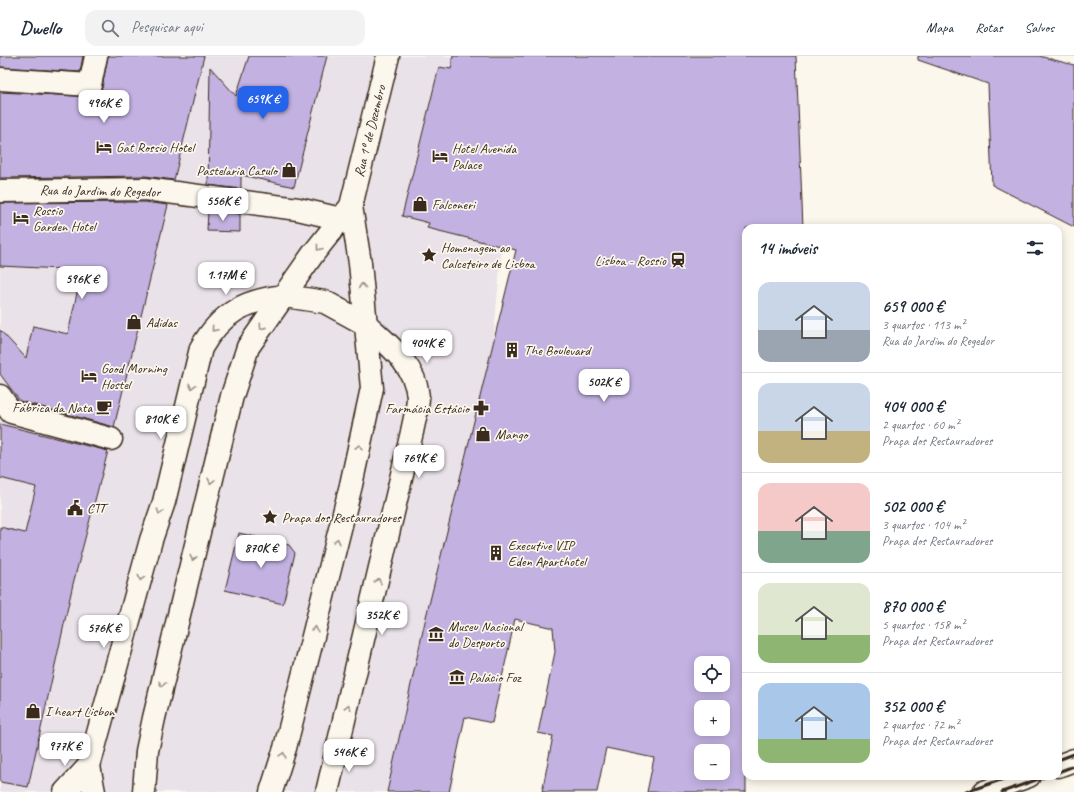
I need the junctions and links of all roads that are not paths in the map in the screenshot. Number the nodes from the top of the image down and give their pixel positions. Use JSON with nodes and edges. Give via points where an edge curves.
{"nodes":[{"id":1,"x":96,"y":56,"type":"edge"},
{"id":2,"x":388,"y":56,"type":"edge"},
{"id":3,"x":0,"y":79,"type":"edge"},
{"id":4,"x":0,"y":191,"type":"edge"},
{"id":5,"x":346,"y":212,"type":"junction"},
{"id":6,"x":285,"y":296,"type":"junction"},
{"id":7,"x":367,"y":325,"type":"junction"},
{"id":8,"x":0,"y":396,"type":"edge"},
{"id":9,"x":111,"y":439,"type":"dead end"},
{"id":10,"x":1074,"y":760,"type":"edge"},
{"id":11,"x":1062,"y":764,"type":"edge"},
{"id":12,"x":89,"y":766,"type":"junction"},
{"id":13,"x":1018,"y":780,"type":"edge"},
{"id":14,"x":65,"y":792,"type":"edge"},
{"id":15,"x":94,"y":792,"type":"edge"},
{"id":16,"x":144,"y":792,"type":"edge"},
{"id":17,"x":271,"y":792,"type":"edge"},
{"id":18,"x":327,"y":792,"type":"edge"},
{"id":19,"x":984,"y":792,"type":"edge"}],
"edges":[{"from":1,"to":3,"type":"street","via":[[90,85]]},
{"from":2,"to":5,"type":"street","name":"Rua 1º de Dezembro"},
{"from":4,"to":5,"type":"street","name":"Rua do Jardim do Regedor","via":[[145,189],[298,209]]},
{"from":5,"to":6,"type":"street","one_way":true,"via":[[313,254]]},
{"from":7,"to":5,"type":"street","one_way":true},
{"from":6,"to":7,"type":"street","via":[[325,302]]},
{"from":6,"to":12,"type":"street","one_way":true,"via":[[261,298],[236,310],[214,327],[201,348],[164,502],[151,540]]},
{"from":6,"to":16,"type":"street","one_way":true,"via":[[248,347],[232,396],[154,718],[147,751]]},
{"from":17,"to":7,"type":"street","one_way":true,"via":[[285,748],[349,492],[372,388]]},
{"from":18,"to":7,"type":"street","one_way":true,"via":[[411,439],[418,399],[412,372],[390,346]]},
{"from":8,"to":9,"type":"street","via":[[11,412]]},
{"from":10,"to":11,"type":"street"},
{"from":12,"to":14,"type":"street"},
{"from":12,"to":15,"type":"street"},
{"from":13,"to":19,"type":"street"}]}
